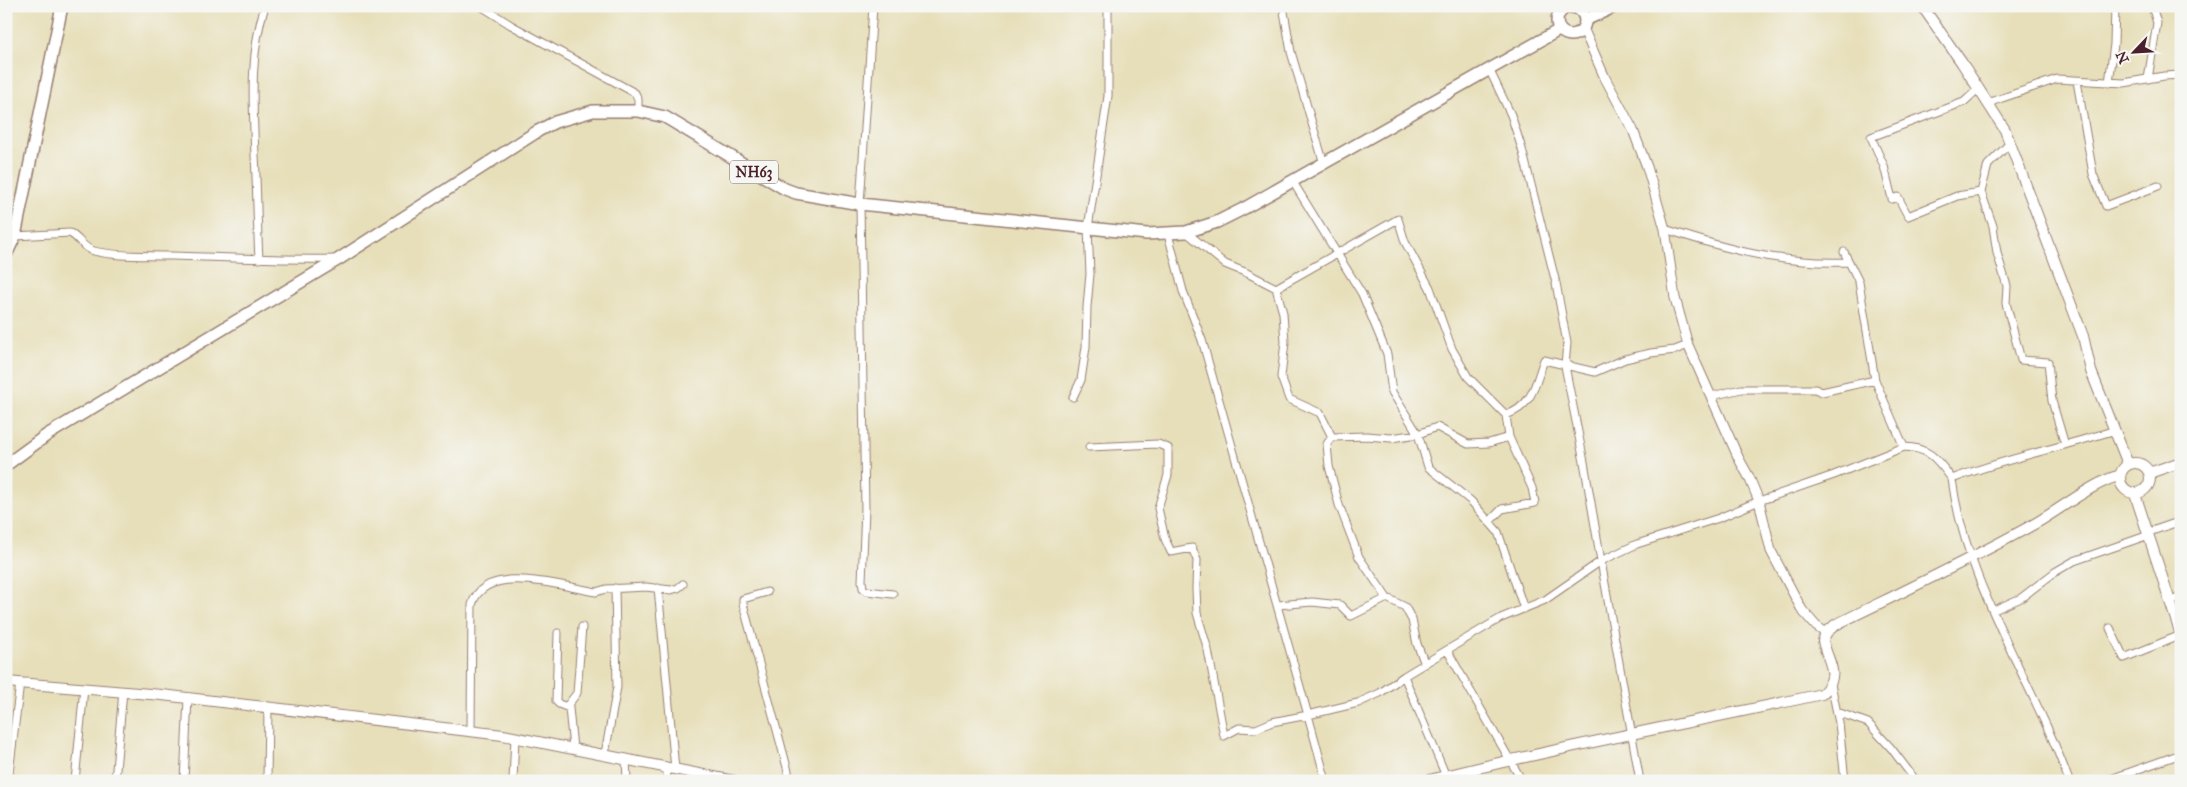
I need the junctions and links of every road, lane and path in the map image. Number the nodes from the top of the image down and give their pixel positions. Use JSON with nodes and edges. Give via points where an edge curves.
{"nodes":[{"id":1,"x":62,"y":6,"type":"edge"},
{"id":2,"x":265,"y":6,"type":"edge"},
{"id":3,"x":481,"y":6,"type":"edge"},
{"id":4,"x":873,"y":6,"type":"edge"},
{"id":5,"x":1108,"y":6,"type":"edge"},
{"id":6,"x":1283,"y":6,"type":"edge"},
{"id":7,"x":1616,"y":6,"type":"edge"},
{"id":8,"x":1922,"y":6,"type":"edge"},
{"id":9,"x":2115,"y":6,"type":"edge"},
{"id":10,"x":2152,"y":6,"type":"edge"},
{"id":11,"x":1580,"y":7,"type":"edge"},
{"id":12,"x":1559,"y":8,"type":"edge"},
{"id":13,"x":1584,"y":24,"type":"junction"},
{"id":14,"x":1559,"y":30,"type":"junction"},
{"id":15,"x":1489,"y":69,"type":"junction"},
{"id":16,"x":2181,"y":75,"type":"edge"},
{"id":17,"x":2148,"y":79,"type":"junction"},
{"id":18,"x":2077,"y":81,"type":"junction"},
{"id":19,"x":2109,"y":84,"type":"junction"},
{"id":20,"x":1978,"y":89,"type":"junction"},
{"id":21,"x":1988,"y":104,"type":"junction"},
{"id":22,"x":638,"y":111,"type":"junction"},
{"id":23,"x":2010,"y":143,"type":"junction"},
{"id":24,"x":1324,"y":164,"type":"junction"},
{"id":25,"x":1293,"y":182,"type":"junction"},
{"id":26,"x":2158,"y":186,"type":"dead end"},
{"id":27,"x":1981,"y":192,"type":"junction"},
{"id":28,"x":860,"y":204,"type":"junction"},
{"id":29,"x":1088,"y":228,"type":"junction"},
{"id":30,"x":1666,"y":229,"type":"junction"},
{"id":31,"x":1186,"y":232,"type":"junction"},
{"id":32,"x":1168,"y":234,"type":"junction"},
{"id":33,"x":15,"y":236,"type":"junction"},
{"id":34,"x":1844,"y":252,"type":"dead end"},
{"id":35,"x":1338,"y":253,"type":"junction"},
{"id":36,"x":6,"y":255,"type":"edge"},
{"id":37,"x":258,"y":259,"type":"junction"},
{"id":38,"x":339,"y":259,"type":"junction"},
{"id":39,"x":1848,"y":262,"type":"junction"},
{"id":40,"x":1276,"y":288,"type":"junction"},
{"id":41,"x":1688,"y":345,"type":"junction"},
{"id":42,"x":1565,"y":366,"type":"junction"},
{"id":43,"x":1875,"y":380,"type":"junction"},
{"id":44,"x":1073,"y":396,"type":"dead end"},
{"id":45,"x":1712,"y":396,"type":"junction"},
{"id":46,"x":1506,"y":415,"type":"junction"},
{"id":47,"x":2115,"y":430,"type":"junction"},
{"id":48,"x":1418,"y":434,"type":"junction"},
{"id":49,"x":1332,"y":437,"type":"junction"},
{"id":50,"x":1509,"y":437,"type":"junction"},
{"id":51,"x":2064,"y":445,"type":"junction"},
{"id":52,"x":1089,"y":447,"type":"dead end"},
{"id":53,"x":1904,"y":447,"type":"junction"},
{"id":54,"x":2181,"y":462,"type":"edge"},
{"id":55,"x":2128,"y":464,"type":"junction"},
{"id":56,"x":6,"y":465,"type":"edge"},
{"id":57,"x":2149,"y":473,"type":"junction"},
{"id":58,"x":2119,"y":476,"type":"junction"},
{"id":59,"x":1952,"y":479,"type":"junction"},
{"id":60,"x":2135,"y":494,"type":"junction"},
{"id":61,"x":1759,"y":501,"type":"junction"},
{"id":62,"x":2181,"y":521,"type":"edge"},
{"id":63,"x":1489,"y":522,"type":"junction"},
{"id":64,"x":2149,"y":534,"type":"junction"},
{"id":65,"x":1972,"y":557,"type":"junction"},
{"id":66,"x":1601,"y":561,"type":"junction"},
{"id":67,"x":683,"y":584,"type":"dead end"},
{"id":68,"x":615,"y":588,"type":"junction"},
{"id":69,"x":658,"y":588,"type":"junction"},
{"id":70,"x":767,"y":592,"type":"dead end"},
{"id":71,"x":893,"y":594,"type":"dead end"},
{"id":72,"x":2181,"y":596,"type":"edge"},
{"id":73,"x":1387,"y":598,"type":"junction"},
{"id":74,"x":2170,"y":603,"type":"junction"},
{"id":75,"x":1278,"y":605,"type":"junction"},
{"id":76,"x":1524,"y":609,"type":"junction"},
{"id":77,"x":1994,"y":610,"type":"junction"},
{"id":78,"x":582,"y":627,"type":"dead end"},
{"id":79,"x":2110,"y":628,"type":"dead end"},
{"id":80,"x":558,"y":633,"type":"dead end"},
{"id":81,"x":1826,"y":633,"type":"junction"},
{"id":82,"x":2181,"y":635,"type":"edge"},
{"id":83,"x":1447,"y":650,"type":"junction"},
{"id":84,"x":1424,"y":664,"type":"junction"},
{"id":85,"x":1404,"y":676,"type":"junction"},
{"id":86,"x":6,"y":682,"type":"edge"},
{"id":87,"x":20,"y":683,"type":"junction"},
{"id":88,"x":1831,"y":684,"type":"junction"},
{"id":89,"x":84,"y":688,"type":"junction"},
{"id":90,"x":123,"y":691,"type":"junction"},
{"id":91,"x":188,"y":698,"type":"junction"},
{"id":92,"x":567,"y":706,"type":"junction"},
{"id":93,"x":268,"y":707,"type":"junction"},
{"id":94,"x":1837,"y":712,"type":"junction"},
{"id":95,"x":1308,"y":715,"type":"junction"},
{"id":96,"x":471,"y":730,"type":"junction"},
{"id":97,"x":1632,"y":736,"type":"junction"},
{"id":98,"x":515,"y":737,"type":"junction"},
{"id":99,"x":573,"y":748,"type":"junction"},
{"id":100,"x":605,"y":754,"type":"junction"},
{"id":101,"x":2181,"y":754,"type":"edge"},
{"id":102,"x":626,"y":758,"type":"junction"},
{"id":103,"x":1511,"y":759,"type":"junction"},
{"id":104,"x":670,"y":768,"type":"junction"},
{"id":105,"x":1447,"y":778,"type":"edge"},
{"id":106,"x":8,"y":781,"type":"edge"},
{"id":107,"x":75,"y":781,"type":"edge"},
{"id":108,"x":115,"y":781,"type":"edge"},
{"id":109,"x":184,"y":781,"type":"edge"},
{"id":110,"x":267,"y":781,"type":"edge"},
{"id":111,"x":513,"y":781,"type":"edge"},
{"id":112,"x":627,"y":781,"type":"edge"},
{"id":113,"x":667,"y":781,"type":"edge"},
{"id":114,"x":734,"y":781,"type":"edge"},
{"id":115,"x":788,"y":781,"type":"edge"},
{"id":116,"x":1326,"y":781,"type":"edge"},
{"id":117,"x":1426,"y":781,"type":"edge"},
{"id":118,"x":1522,"y":781,"type":"edge"},
{"id":119,"x":1640,"y":781,"type":"edge"},
{"id":120,"x":1845,"y":781,"type":"edge"},
{"id":121,"x":1916,"y":781,"type":"edge"},
{"id":122,"x":2069,"y":781,"type":"edge"},
{"id":123,"x":2104,"y":781,"type":"edge"}],
"edges":[{"from":1,"to":33,"type":"main road"},
{"from":2,"to":37,"type":"street","via":[[254,58]]},
{"from":3,"to":22,"type":"street","via":[[511,26],[635,93]]},
{"from":4,"to":28,"type":"street"},
{"from":5,"to":29,"type":"street","via":[[1108,96]]},
{"from":6,"to":24,"type":"street","via":[[1291,52]]},
{"from":7,"to":13,"type":"main road"},
{"from":8,"to":20,"type":"main road"},
{"from":9,"to":19,"type":"street"},
{"from":10,"to":17,"type":"street","via":[[2157,22]]},
{"from":11,"to":12,"type":"main road"},
{"from":11,"to":13,"type":"main road"},
{"from":12,"to":14,"type":"main road","via":[[1556,20]]},
{"from":13,"to":14,"type":"main road","via":[[1576,35]]},
{"from":13,"to":30,"type":"street","via":[[1605,78],[1633,130]]},
{"from":14,"to":15,"type":"main road","number":"NH63"},
{"from":15,"to":24,"type":"main road","number":"NH63"},
{"from":15,"to":42,"type":"street","via":[[1511,115],[1522,149],[1556,284],[1567,344]]},
{"from":16,"to":17,"type":"street"},
{"from":17,"to":19,"type":"street"},
{"from":18,"to":19,"type":"street"},
{"from":18,"to":21,"type":"street","via":[[2057,79]]},
{"from":18,"to":26,"type":"street","via":[[2093,174],[2106,206]]},
{"from":20,"to":21,"type":"main road"},
{"from":20,"to":27,"type":"street","via":[[1964,102],[1871,137],[1884,166],[1892,199],[1898,197],[1908,216],[1957,196]]},
{"from":21,"to":23,"type":"main road"},
{"from":22,"to":28,"type":"main road","number":"NH63","via":[[676,122],[785,189]]},
{"from":22,"to":38,"type":"main road","number":"NH63","via":[[593,111],[555,122]]},
{"from":23,"to":27,"type":"street","via":[[1988,165]]},
{"from":23,"to":47,"type":"main road"},
{"from":24,"to":25,"type":"main road","number":"NH63"},
{"from":25,"to":31,"type":"main road","number":"NH63","via":[[1217,222]]},
{"from":25,"to":35,"type":"street"},
{"from":27,"to":51,"type":"street","via":[[1993,226],[2007,286],[2006,303],[2021,360],[2048,362],[2052,401]]},
{"from":28,"to":29,"type":"main road","number":"NH63"},
{"from":28,"to":71,"type":"street","via":[[865,508],[862,581],[867,592]]},
{"from":29,"to":32,"type":"main road","number":"NH63"},
{"from":29,"to":44,"type":"street","via":[[1090,274],[1086,347],[1080,380]]},
{"from":30,"to":39,"type":"street","via":[[1756,254],[1820,263]]},
{"from":30,"to":41,"type":"street","via":[[1675,298]]},
{"from":31,"to":32,"type":"main road","number":"NH63"},
{"from":31,"to":40,"type":"street","via":[[1225,264]]},
{"from":32,"to":75,"type":"street"},
{"from":33,"to":36,"type":"main road"},
{"from":33,"to":37,"type":"street","via":[[70,233],[94,252]]},
{"from":34,"to":39,"type":"street"},
{"from":35,"to":40,"type":"street"},
{"from":35,"to":46,"type":"street","via":[[1398,219],[1405,242],[1430,288],[1452,349],[1468,377]]},
{"from":35,"to":48,"type":"street","via":[[1362,294],[1387,354],[1392,392]]},
{"from":37,"to":38,"type":"street"},
{"from":38,"to":56,"type":"main road","number":"NH63","via":[[47,435]]},
{"from":39,"to":43,"type":"street","via":[[1859,282]]},
{"from":40,"to":49,"type":"street","via":[[1283,313],[1281,377],[1289,399],[1320,413]]},
{"from":41,"to":42,"type":"street","via":[[1625,359],[1595,372]]},
{"from":41,"to":45,"type":"street"},
{"from":42,"to":46,"type":"street","via":[[1544,360],[1530,399]]},
{"from":42,"to":66,"type":"street"},
{"from":43,"to":45,"type":"street","via":[[1822,392],[1815,389],[1741,389]]},
{"from":43,"to":53,"type":"street"},
{"from":45,"to":61,"type":"street"},
{"from":46,"to":50,"type":"street"},
{"from":47,"to":51,"type":"street"},
{"from":47,"to":55,"type":"main road"},
{"from":48,"to":49,"type":"street","via":[[1392,438]]},
{"from":48,"to":50,"type":"street","via":[[1437,428],[1468,444],[1489,443]]},
{"from":48,"to":63,"type":"street","via":[[1428,467],[1471,501]]},
{"from":49,"to":73,"type":"street","via":[[1327,444],[1329,466],[1346,527],[1359,558]]},
{"from":50,"to":63,"type":"street","via":[[1532,488],[1535,503],[1502,509]]},
{"from":51,"to":59,"type":"street"},
{"from":52,"to":95,"type":"street","via":[[1158,444],[1168,448],[1168,475],[1158,508],[1164,539],[1171,552],[1192,548],[1197,560],[1198,613],[1224,736],[1239,728],[1256,728]]},
{"from":53,"to":59,"type":"street","via":[[1920,448],[1926,452]]},
{"from":53,"to":61,"type":"street"},
{"from":54,"to":57,"type":"main road"},
{"from":55,"to":57,"type":"main road","via":[[2143,465]]},
{"from":55,"to":58,"type":"main road"},
{"from":57,"to":60,"type":"main road","via":[[2147,487]]},
{"from":58,"to":60,"type":"main road","via":[[2125,490]]},
{"from":58,"to":65,"type":"main road"},
{"from":59,"to":65,"type":"street","via":[[1955,506]]},
{"from":60,"to":64,"type":"main road"},
{"from":61,"to":66,"type":"street","via":[[1719,518],[1638,544]]},
{"from":61,"to":81,"type":"street","via":[[1771,550],[1802,610]]},
{"from":62,"to":64,"type":"street"},
{"from":63,"to":76,"type":"street","via":[[1498,532]]},
{"from":64,"to":74,"type":"main road"},
{"from":64,"to":77,"type":"street","via":[[2074,562],[2021,598]]},
{"from":65,"to":77,"type":"street"},
{"from":65,"to":81,"type":"main road","via":[[1835,625]]},
{"from":66,"to":76,"type":"street","via":[[1545,600]]},
{"from":66,"to":97,"type":"street"},
{"from":67,"to":69,"type":"street","via":[[671,590]]},
{"from":68,"to":69,"type":"street"},
{"from":68,"to":96,"type":"street","via":[[596,592],[519,579],[500,580],[485,586],[472,604]]},
{"from":68,"to":100,"type":"street","via":[[617,687]]},
{"from":69,"to":104,"type":"street"},
{"from":70,"to":115,"type":"street","via":[[743,599],[743,604]]},
{"from":72,"to":74,"type":"street"},
{"from":73,"to":75,"type":"street","via":[[1351,616],[1340,605],[1312,602]]},
{"from":73,"to":84,"type":"street","via":[[1405,608],[1412,620]]},
{"from":74,"to":82,"type":"main road"},
{"from":75,"to":95,"type":"street"},
{"from":76,"to":83,"type":"street","via":[[1501,618]]},
{"from":77,"to":122,"type":"street"},
{"from":78,"to":92,"type":"street","via":[[577,693]]},
{"from":79,"to":82,"type":"street","via":[[2124,658]]},
{"from":80,"to":92,"type":"street","via":[[556,701]]},
{"from":81,"to":88,"type":"main road","via":[[1823,641],[1832,667]]},
{"from":83,"to":84,"type":"street"},
{"from":83,"to":103,"type":"street"},
{"from":84,"to":85,"type":"street"},
{"from":85,"to":95,"type":"street","via":[[1380,693],[1358,703]]},
{"from":85,"to":105,"type":"street"},
{"from":86,"to":87,"type":"main road"},
{"from":87,"to":89,"type":"main road"},
{"from":87,"to":106,"type":"street"},
{"from":88,"to":94,"type":"street"},
{"from":88,"to":97,"type":"main road","via":[[1822,694]]},
{"from":89,"to":90,"type":"main road"},
{"from":89,"to":107,"type":"street"},
{"from":90,"to":91,"type":"main road"},
{"from":90,"to":108,"type":"street"},
{"from":91,"to":93,"type":"main road"},
{"from":91,"to":109,"type":"street"},
{"from":92,"to":99,"type":"street"},
{"from":93,"to":96,"type":"main road"},
{"from":93,"to":110,"type":"street"},
{"from":94,"to":120,"type":"street"},
{"from":94,"to":121,"type":"street","via":[[1868,723]]},
{"from":95,"to":116,"type":"street"},
{"from":96,"to":98,"type":"main road"},
{"from":97,"to":103,"type":"main road"},
{"from":97,"to":119,"type":"street"},
{"from":98,"to":99,"type":"main road"},
{"from":98,"to":111,"type":"street"},
{"from":99,"to":100,"type":"main road"},
{"from":100,"to":102,"type":"main road"},
{"from":101,"to":123,"type":"street"},
{"from":102,"to":104,"type":"main road"},
{"from":102,"to":112,"type":"street"},
{"from":103,"to":105,"type":"main road"},
{"from":103,"to":118,"type":"street"},
{"from":104,"to":113,"type":"street"},
{"from":104,"to":114,"type":"main road"},
{"from":105,"to":117,"type":"main road"}]}
